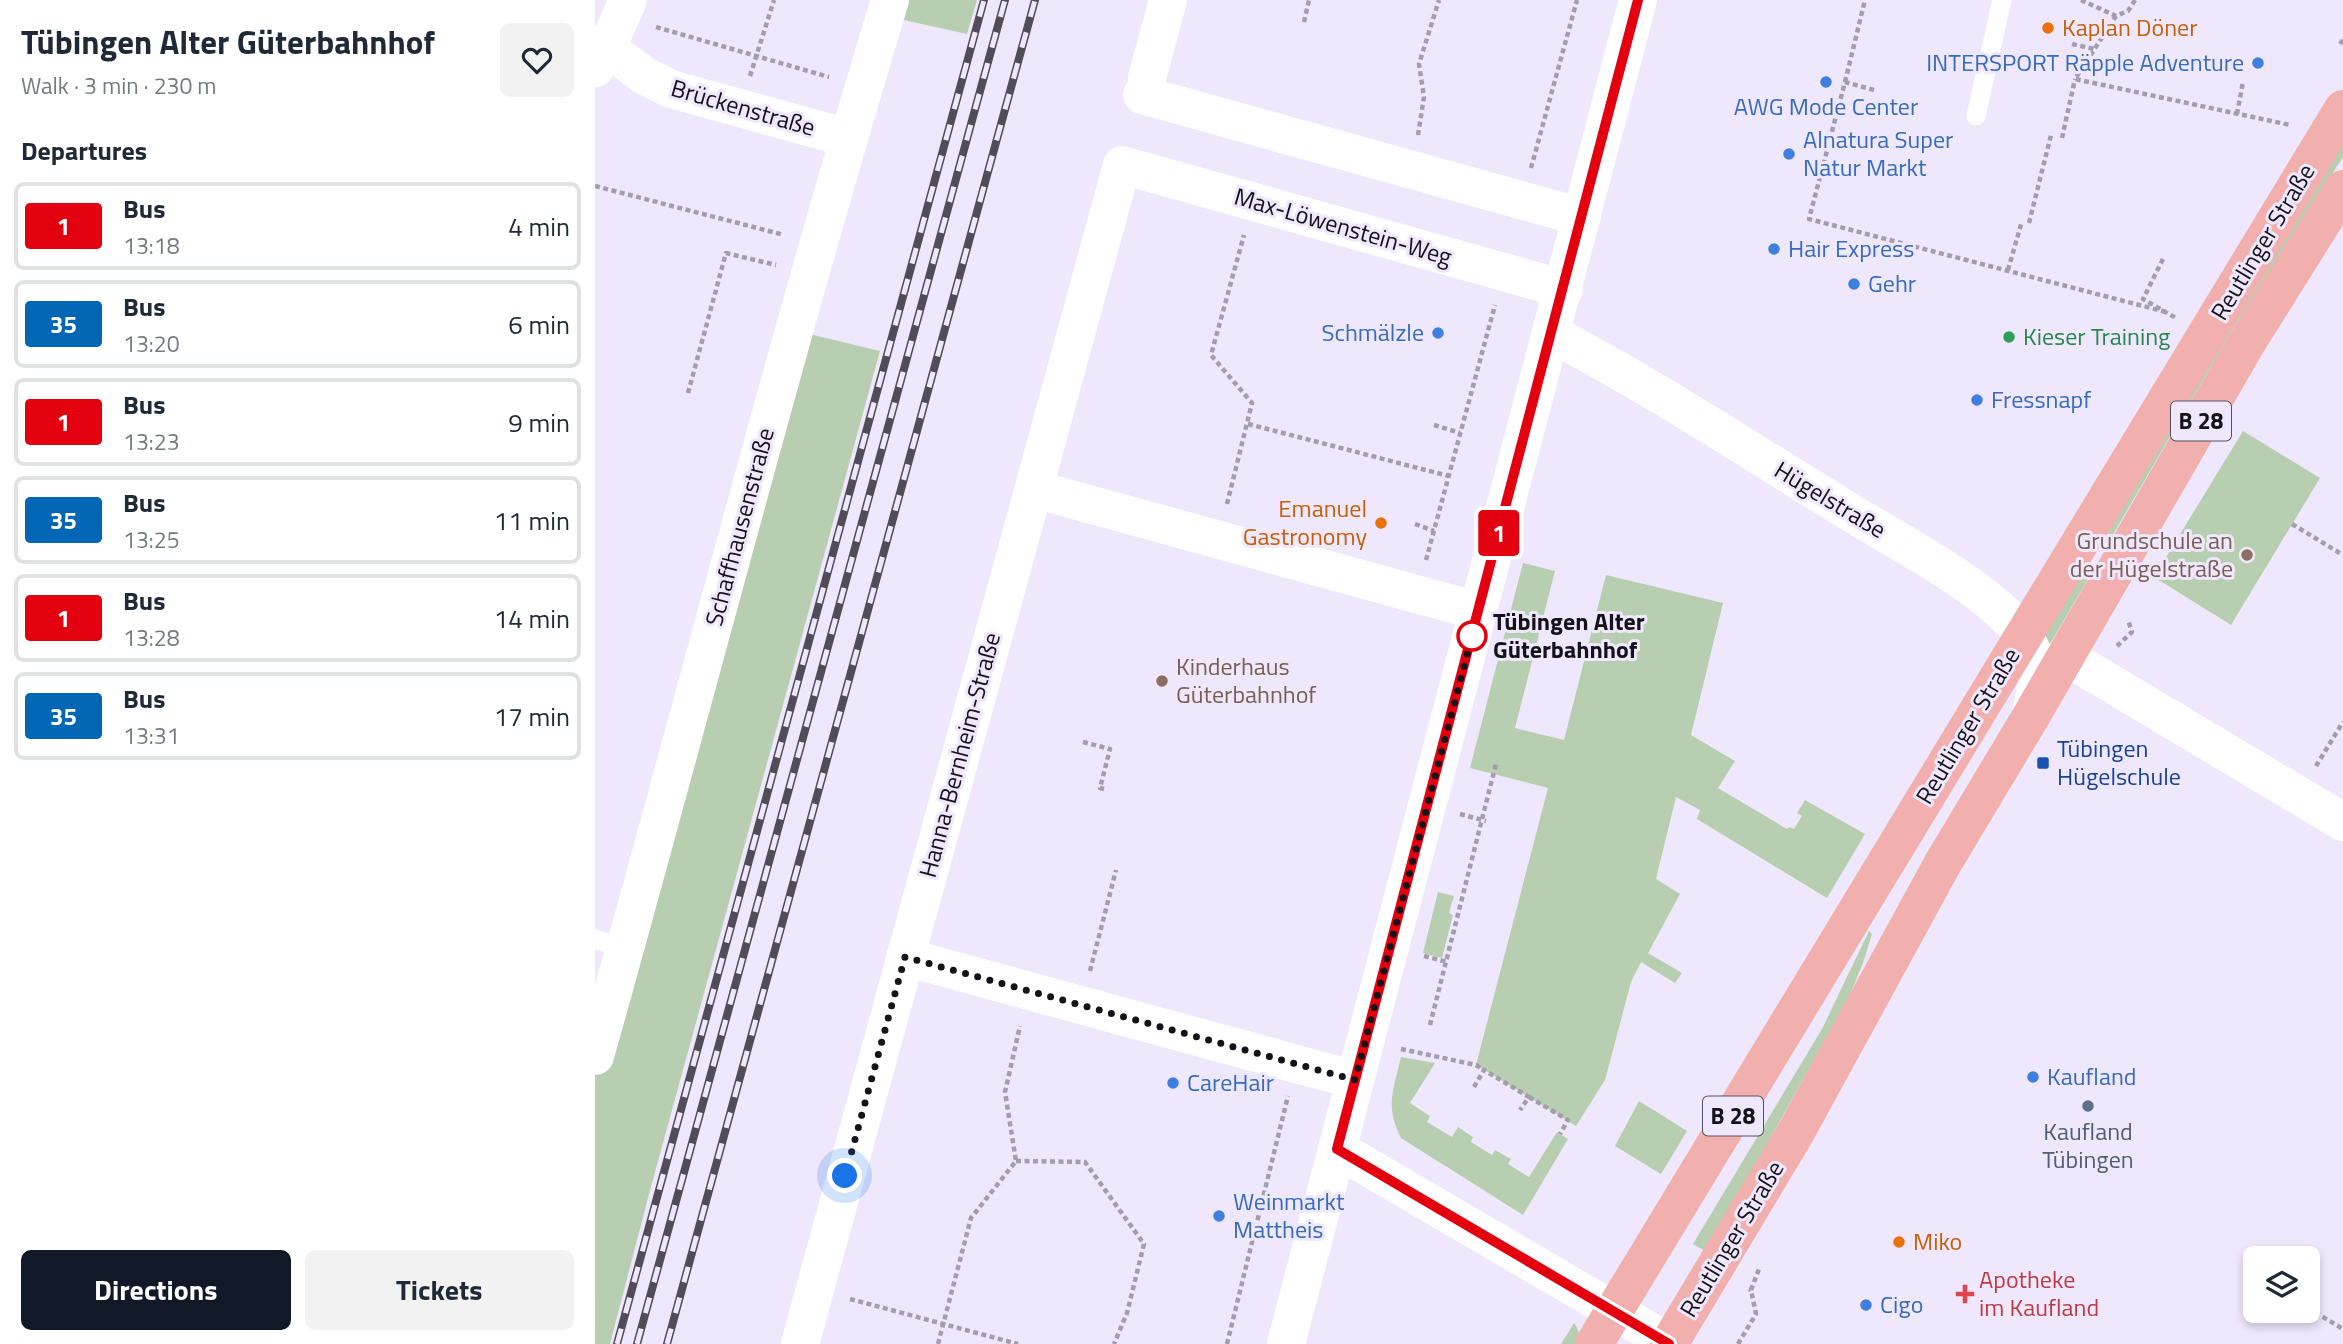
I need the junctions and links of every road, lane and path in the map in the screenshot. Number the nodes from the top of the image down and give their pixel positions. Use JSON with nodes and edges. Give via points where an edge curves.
{"nodes":[{"id":1,"x":774,"y":0,"type":"edge"},
{"id":2,"x":890,"y":0,"type":"edge"},
{"id":3,"x":1168,"y":0,"type":"edge"},
{"id":4,"x":1310,"y":0,"type":"edge"},
{"id":5,"x":1439,"y":0,"type":"edge"},
{"id":6,"x":1638,"y":0,"type":"edge"},
{"id":7,"x":1865,"y":0,"type":"edge"},
{"id":8,"x":2002,"y":0,"type":"edge"},
{"id":9,"x":2081,"y":0,"type":"edge"},
{"id":10,"x":2135,"y":0,"type":"edge"},
{"id":11,"x":2116,"y":16,"type":"junction"},
{"id":12,"x":1304,"y":22,"type":"dead end"},
{"id":13,"x":613,"y":33,"type":"edge"},
{"id":14,"x":2072,"y":44,"type":"dead end"},
{"id":15,"x":2094,"y":49,"type":"junction"},
{"id":16,"x":756,"y":58,"type":"junction"},
{"id":17,"x":2075,"y":79,"type":"junction"},
{"id":18,"x":2243,"y":82,"type":"dead end"},
{"id":19,"x":1842,"y":85,"type":"junction"},
{"id":20,"x":863,"y":87,"type":"junction"},
{"id":21,"x":1874,"y":90,"type":"dead end"},
{"id":22,"x":741,"y":107,"type":"junction"},
{"id":23,"x":2343,"y":109,"type":"edge"},
{"id":24,"x":2237,"y":114,"type":"junction"},
{"id":25,"x":1976,"y":116,"type":"dead end"},
{"id":26,"x":2290,"y":125,"type":"dead end"},
{"id":27,"x":2051,"y":135,"type":"dead end"},
{"id":28,"x":848,"y":138,"type":"junction"},
{"id":29,"x":2062,"y":138,"type":"dead end"},
{"id":30,"x":1122,"y":165,"type":"joint"},
{"id":31,"x":1412,"y":169,"type":"junction"},
{"id":32,"x":595,"y":186,"type":"edge"},
{"id":33,"x":2343,"y":188,"type":"edge"},
{"id":34,"x":1254,"y":202,"type":"junction"},
{"id":35,"x":1583,"y":217,"type":"junction"},
{"id":36,"x":1809,"y":219,"type":"junction"},
{"id":37,"x":2022,"y":221,"type":"dead end"},
{"id":38,"x":2029,"y":223,"type":"dead end"},
{"id":39,"x":1833,"y":225,"type":"junction"},
{"id":40,"x":1808,"y":226,"type":"dead end"},
{"id":41,"x":1831,"y":232,"type":"dead end"},
{"id":42,"x":1866,"y":234,"type":"junction"},
{"id":43,"x":1864,"y":241,"type":"dead end"},
{"id":44,"x":1943,"y":254,"type":"junction"},
{"id":45,"x":815,"y":259,"type":"junction"},
{"id":46,"x":2163,"y":259,"type":"dead end"},
{"id":47,"x":1941,"y":261,"type":"dead end"},
{"id":48,"x":2008,"y":270,"type":"junction"},
{"id":49,"x":2059,"y":284,"type":"junction"},
{"id":50,"x":1564,"y":289,"type":"junction"},
{"id":51,"x":2057,"y":291,"type":"dead end"},
{"id":52,"x":2107,"y":297,"type":"junction"},
{"id":53,"x":2105,"y":304,"type":"dead end"},
{"id":54,"x":2166,"y":312,"type":"junction"},
{"id":55,"x":2179,"y":319,"type":"dead end"},
{"id":56,"x":1552,"y":334,"type":"junction"},
{"id":57,"x":688,"y":393,"type":"dead end"},
{"id":58,"x":1248,"y":424,"type":"junction"},
{"id":59,"x":1434,"y":425,"type":"dead end"},
{"id":60,"x":1461,"y":433,"type":"dead end"},
{"id":61,"x":1449,"y":476,"type":"dead end"},
{"id":62,"x":1034,"y":489,"type":"junction"},
{"id":63,"x":1415,"y":524,"type":"dead end"},
{"id":64,"x":2292,"y":524,"type":"dead end"},
{"id":65,"x":1434,"y":531,"type":"dead end"},
{"id":66,"x":1218,"y":539,"type":"junction"},
{"id":67,"x":2343,"y":555,"type":"edge"},
{"id":68,"x":1478,"y":611,"type":"junction"},
{"id":69,"x":2023,"y":636,"type":"junction"},
{"id":70,"x":2065,"y":656,"type":"junction"},
{"id":71,"x":2030,"y":718,"type":"junction"},
{"id":72,"x":2343,"y":722,"type":"edge"},
{"id":73,"x":1083,"y":742,"type":"dead end"},
{"id":74,"x":1496,"y":764,"type":"dead end"},
{"id":75,"x":1104,"y":789,"type":"dead end"},
{"id":76,"x":2298,"y":795,"type":"junction"},
{"id":77,"x":2343,"y":822,"type":"edge"},
{"id":78,"x":1116,"y":870,"type":"dead end"},
{"id":79,"x":610,"y":944,"type":"edge"},
{"id":80,"x":905,"y":957,"type":"junction"},
{"id":81,"x":1029,"y":991,"type":"junction"},
{"id":82,"x":1081,"y":1006,"type":"junction"},
{"id":83,"x":1430,"y":1026,"type":"dead end"},
{"id":84,"x":1366,"y":1041,"type":"junction"},
{"id":85,"x":595,"y":1056,"type":"edge"},
{"id":86,"x":1296,"y":1065,"type":"junction"},
{"id":87,"x":1484,"y":1070,"type":"junction"},
{"id":88,"x":1355,"y":1080,"type":"junction"},
{"id":89,"x":1474,"y":1087,"type":"dead end"},
{"id":90,"x":1529,"y":1097,"type":"junction"},
{"id":91,"x":1520,"y":1110,"type":"dead end"},
{"id":92,"x":1560,"y":1134,"type":"dead end"},
{"id":93,"x":1337,"y":1149,"type":"junction"},
{"id":94,"x":1016,"y":1161,"type":"junction"},
{"id":95,"x":815,"y":1290,"type":"junction"},
{"id":96,"x":1614,"y":1311,"type":"junction"},
{"id":97,"x":2320,"y":1315,"type":"edge"},
{"id":98,"x":943,"y":1324,"type":"junction"},
{"id":99,"x":2343,"y":1329,"type":"edge"},
{"id":100,"x":800,"y":1344,"type":"edge"},
{"id":101,"x":938,"y":1344,"type":"edge"},
{"id":102,"x":1018,"y":1344,"type":"edge"},
{"id":103,"x":1114,"y":1344,"type":"edge"},
{"id":104,"x":1227,"y":1344,"type":"edge"},
{"id":105,"x":1286,"y":1344,"type":"edge"},
{"id":106,"x":1594,"y":1344,"type":"edge"},
{"id":107,"x":1670,"y":1344,"type":"edge"}],
"edges":[{"from":1,"to":16,"type":"path"},
{"from":2,"to":20,"type":"street","name":"Schaffhausenstraße"},
{"from":3,"to":31,"type":"street","via":[[1144,86]]},
{"from":4,"to":12,"type":"path"},
{"from":5,"to":31,"type":"path","via":[[1419,64],[1425,97]]},
{"from":6,"to":35,"type":"street"},
{"from":7,"to":19,"type":"path"},
{"from":8,"to":25,"type":"lane"},
{"from":9,"to":11,"type":"path"},
{"from":10,"to":11,"type":"path","via":[[2128,11]]},
{"from":11,"to":15,"type":"path"},
{"from":13,"to":16,"type":"path"},
{"from":13,"to":22,"type":"street","name":"Brückenstraße","via":[[645,76],[671,89]]},
{"from":14,"to":15,"type":"path"},
{"from":15,"to":17,"type":"path"},
{"from":16,"to":20,"type":"path"},
{"from":16,"to":22,"type":"path"},
{"from":17,"to":24,"type":"path"},
{"from":17,"to":29,"type":"path"},
{"from":18,"to":24,"type":"path"},
{"from":19,"to":21,"type":"path"},
{"from":19,"to":36,"type":"path"},
{"from":20,"to":28,"type":"street","name":"Schaffhausenstraße"},
{"from":22,"to":28,"type":"street","name":"Brückenstraße"},
{"from":23,"to":69,"type":"main road","name":"Reutlinger Straße","number":"B 28"},
{"from":24,"to":26,"type":"path"},
{"from":27,"to":38,"type":"path"},
{"from":28,"to":45,"type":"street","name":"Schaffhausenstraße"},
{"from":30,"to":34,"type":"street","name":"Max-Löwenstein-Weg"},
{"from":30,"to":62,"type":"street","name":"Hanna-Bernheim-Straße"},
{"from":31,"to":35,"type":"street"},
{"from":32,"to":45,"type":"path","via":[[727,218]]},
{"from":33,"to":70,"type":"main road","name":"Reutlinger Straße","number":"B 28","via":[[2246,344]]},
{"from":34,"to":50,"type":"street","name":"Max-Löwenstein-Weg"},
{"from":34,"to":58,"type":"path","via":[[1211,355],[1252,403]]},
{"from":35,"to":50,"type":"street"},
{"from":36,"to":39,"type":"path"},
{"from":36,"to":40,"type":"path"},
{"from":37,"to":48,"type":"path"},
{"from":39,"to":41,"type":"path"},
{"from":39,"to":42,"type":"path"},
{"from":42,"to":43,"type":"path"},
{"from":42,"to":44,"type":"path"},
{"from":44,"to":47,"type":"path"},
{"from":44,"to":48,"type":"path"},
{"from":45,"to":57,"type":"path","via":[[726,253]]},
{"from":45,"to":79,"type":"street","name":"Schaffhausenstraße","via":[[736,536]]},
{"from":46,"to":54,"type":"path","via":[[2143,299]]},
{"from":48,"to":49,"type":"path"},
{"from":49,"to":51,"type":"path"},
{"from":49,"to":52,"type":"path"},
{"from":50,"to":56,"type":"street"},
{"from":52,"to":53,"type":"path"},
{"from":52,"to":54,"type":"path"},
{"from":54,"to":55,"type":"path"},
{"from":56,"to":68,"type":"street"},
{"from":56,"to":69,"type":"street","name":"Hügelstraße","via":[[1941,568],[1990,601]]},
{"from":58,"to":61,"type":"path"},
{"from":58,"to":66,"type":"path"},
{"from":59,"to":60,"type":"path"},
{"from":62,"to":66,"type":"street"},
{"from":62,"to":80,"type":"street","name":"Hanna-Bernheim-Straße"},
{"from":63,"to":65,"type":"path"},
{"from":64,"to":67,"type":"path"},
{"from":66,"to":68,"type":"street"},
{"from":68,"to":84,"type":"street"},
{"from":69,"to":71,"type":"street","name":"Hügelstraße","via":[[2039,676]]},
{"from":69,"to":96,"type":"main road","name":"Reutlinger Straße","number":"B 28"},
{"from":70,"to":71,"type":"main road","name":"Reutlinger Straße","number":"B 28"},
{"from":70,"to":76,"type":"street"},
{"from":71,"to":107,"type":"main road","name":"Reutlinger Straße","number":"B 28","via":[[1943,863],[1796,1132]]},
{"from":72,"to":76,"type":"path"},
{"from":73,"to":75,"type":"path","via":[[1110,749],[1100,788]]},
{"from":74,"to":83,"type":"path"},
{"from":76,"to":77,"type":"street"},
{"from":78,"to":82,"type":"path"},
{"from":79,"to":85,"type":"street","name":"Schaffhausenstraße"},
{"from":80,"to":81,"type":"street"},
{"from":80,"to":95,"type":"street","name":"Hanna-Bernheim-Straße"},
{"from":81,"to":82,"type":"street"},
{"from":81,"to":94,"type":"path","via":[[1005,1092]]},
{"from":82,"to":86,"type":"street"},
{"from":84,"to":87,"type":"path"},
{"from":84,"to":88,"type":"street"},
{"from":86,"to":88,"type":"street"},
{"from":86,"to":104,"type":"path"},
{"from":87,"to":89,"type":"path"},
{"from":87,"to":90,"type":"path"},
{"from":88,"to":93,"type":"street"},
{"from":90,"to":91,"type":"path"},
{"from":90,"to":92,"type":"path","via":[[1568,1120]]},
{"from":93,"to":96,"type":"street"},
{"from":93,"to":105,"type":"street"},
{"from":94,"to":98,"type":"path","via":[[971,1218]]},
{"from":94,"to":103,"type":"path","via":[[1085,1162],[1144,1244],[1128,1313]]},
{"from":95,"to":98,"type":"path"},
{"from":95,"to":100,"type":"street","name":"Hanna-Bernheim-Straße"},
{"from":96,"to":106,"type":"main road","name":"Reutlinger Straße","number":"B 28"},
{"from":96,"to":107,"type":"street"},
{"from":97,"to":99,"type":"path"},
{"from":98,"to":101,"type":"path"},
{"from":98,"to":102,"type":"path"}]}
